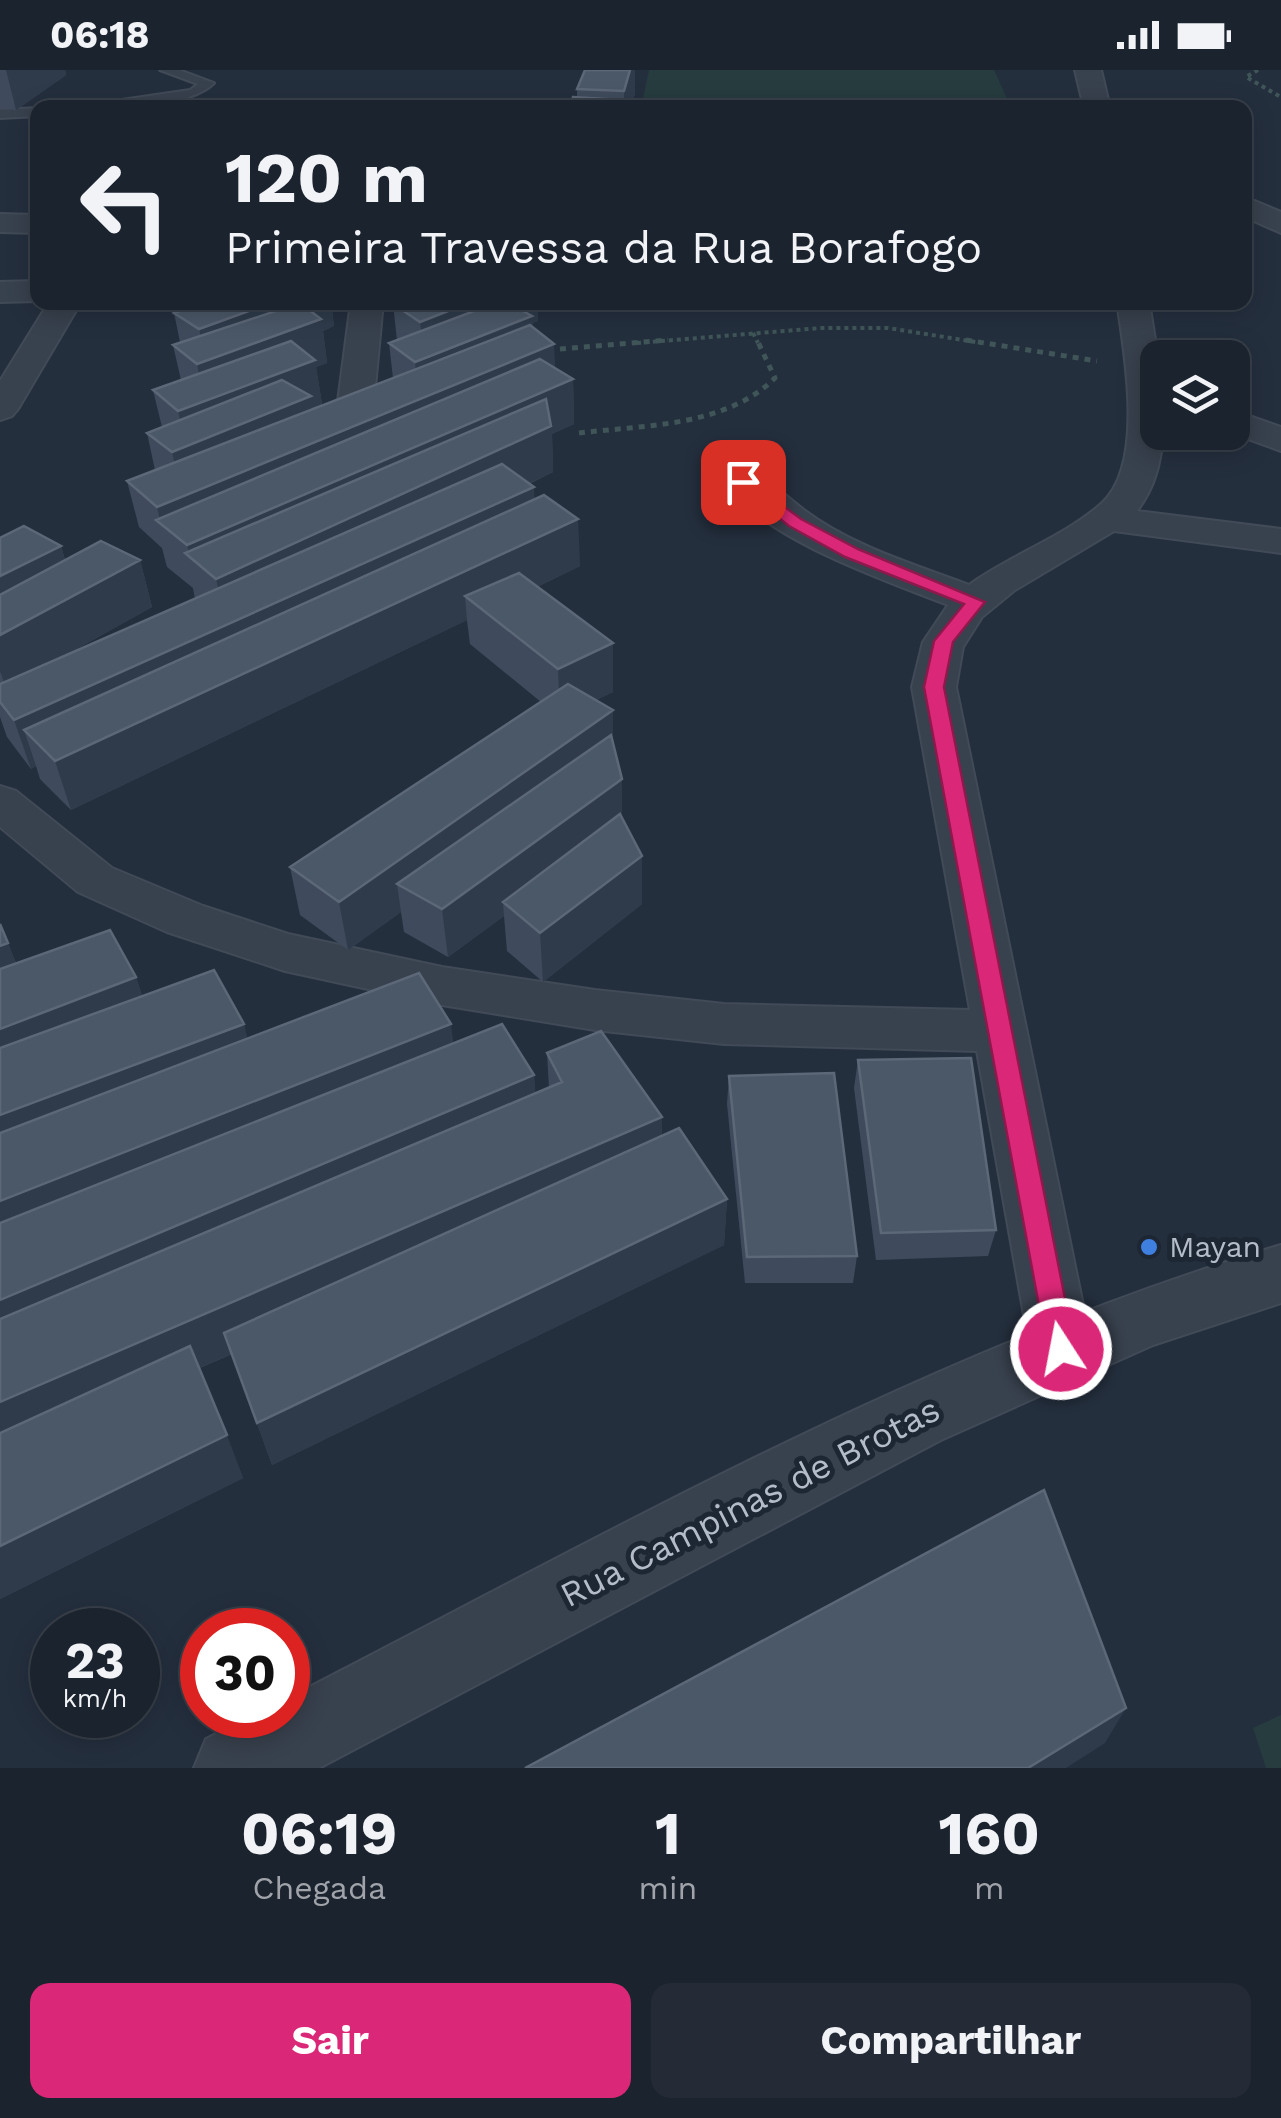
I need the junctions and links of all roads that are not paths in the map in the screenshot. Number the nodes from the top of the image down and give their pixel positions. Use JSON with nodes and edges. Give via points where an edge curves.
{"nodes":[{"id":1,"x":166,"y":70,"type":"edge"},
{"id":2,"x":1088,"y":70,"type":"edge"},
{"id":3,"x":138,"y":100,"type":"edge"},
{"id":4,"x":1095,"y":100,"type":"edge"},
{"id":5,"x":30,"y":112,"type":"edge"},
{"id":6,"x":0,"y":114,"type":"edge"},
{"id":7,"x":1252,"y":210,"type":"edge"},
{"id":8,"x":0,"y":223,"type":"edge"},
{"id":9,"x":30,"y":224,"type":"edge"},
{"id":10,"x":1281,"y":224,"type":"edge"},
{"id":11,"x":30,"y":291,"type":"edge"},
{"id":12,"x":0,"y":292,"type":"edge"},
{"id":13,"x":59,"y":310,"type":"edge"},
{"id":14,"x":366,"y":310,"type":"edge"},
{"id":15,"x":1134,"y":310,"type":"edge"},
{"id":16,"x":1140,"y":342,"type":"edge"},
{"id":17,"x":0,"y":409,"type":"edge"},
{"id":18,"x":355,"y":410,"type":"edge"},
{"id":19,"x":1250,"y":428,"type":"edge"},
{"id":20,"x":1281,"y":440,"type":"edge"},
{"id":21,"x":1143,"y":450,"type":"edge"},
{"id":22,"x":743,"y":482,"type":"dead end"},
{"id":23,"x":1109,"y":519,"type":"junction"},
{"id":24,"x":1281,"y":542,"type":"edge"},
{"id":25,"x":975,"y":602,"type":"junction"},
{"id":26,"x":0,"y":802,"type":"edge"},
{"id":27,"x":998,"y":1031,"type":"junction"},
{"id":28,"x":1281,"y":1274,"type":"edge"},
{"id":29,"x":1061,"y":1349,"type":"junction"},
{"id":30,"x":235,"y":1768,"type":"edge"}],
"edges":[{"from":1,"to":3,"type":"lane","via":[[208,83],[194,93]]},
{"from":2,"to":4,"type":"street"},
{"from":5,"to":6,"type":"lane"},
{"from":7,"to":10,"type":"street"},
{"from":8,"to":9,"type":"street"},
{"from":11,"to":12,"type":"street"},
{"from":13,"to":17,"type":"street"},
{"from":14,"to":18,"type":"street"},
{"from":15,"to":16,"type":"street"},
{"from":19,"to":20,"type":"street"},
{"from":21,"to":23,"type":"street","via":[[1132,491]]},
{"from":22,"to":25,"type":"street","via":[[851,553]]},
{"from":23,"to":24,"type":"street"},
{"from":23,"to":25,"type":"street"},
{"from":25,"to":27,"type":"street","via":[[944,641],[934,687]]},
{"from":26,"to":27,"type":"street","via":[[94,880],[285,952],[595,1010],[724,1024]]},
{"from":27,"to":29,"type":"street"},
{"from":28,"to":29,"type":"street","name":"Rua Campinas de Brotas"},
{"from":29,"to":30,"type":"street","name":"Rua Campinas de Brotas","via":[[915,1414]]}]}
